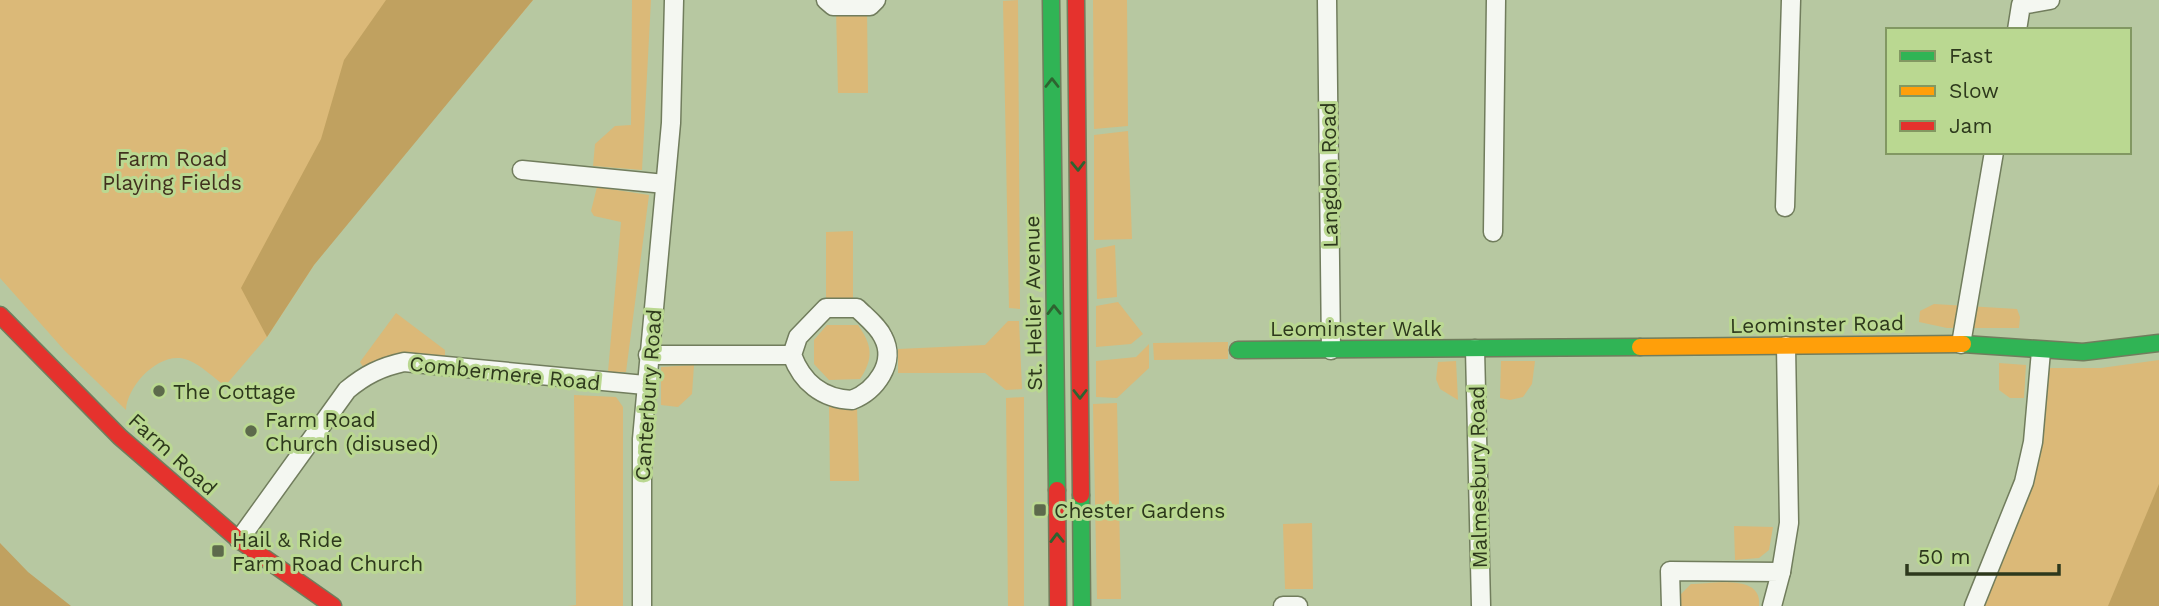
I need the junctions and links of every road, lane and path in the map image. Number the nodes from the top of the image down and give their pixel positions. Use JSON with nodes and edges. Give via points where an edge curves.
{"nodes":[{"id":1,"x":674,"y":0,"type":"edge"},
{"id":2,"x":826,"y":0,"type":"edge"},
{"id":3,"x":876,"y":0,"type":"edge"},
{"id":4,"x":1051,"y":0,"type":"edge"},
{"id":5,"x":1076,"y":0,"type":"edge"},
{"id":6,"x":1327,"y":0,"type":"edge"},
{"id":7,"x":1496,"y":0,"type":"edge"},
{"id":8,"x":1791,"y":0,"type":"edge"},
{"id":9,"x":2050,"y":0,"type":"edge"},
{"id":10,"x":2017,"y":28,"type":"edge"},
{"id":11,"x":1994,"y":154,"type":"edge"},
{"id":12,"x":522,"y":170,"type":"dead end"},
{"id":13,"x":665,"y":184,"type":"junction"},
{"id":14,"x":1785,"y":207,"type":"dead end"},
{"id":15,"x":1493,"y":232,"type":"dead end"},
{"id":16,"x":0,"y":315,"type":"edge"},
{"id":17,"x":2159,"y":343,"type":"edge"},
{"id":18,"x":1961,"y":344,"type":"junction"},
{"id":19,"x":1786,"y":346,"type":"junction"},
{"id":20,"x":1331,"y":349,"type":"junction"},
{"id":21,"x":1475,"y":349,"type":"junction"},
{"id":22,"x":1238,"y":350,"type":"dead end"},
{"id":23,"x":2041,"y":351,"type":"junction"},
{"id":24,"x":648,"y":355,"type":"junction"},
{"id":25,"x":792,"y":355,"type":"junction"},
{"id":26,"x":645,"y":386,"type":"junction"},
{"id":27,"x":239,"y":540,"type":"junction"},
{"id":28,"x":1781,"y":572,"type":"junction"},
{"id":29,"x":333,"y":606,"type":"edge"},
{"id":30,"x":642,"y":606,"type":"edge"},
{"id":31,"x":1058,"y":606,"type":"edge"},
{"id":32,"x":1082,"y":606,"type":"edge"},
{"id":33,"x":1283,"y":606,"type":"edge"},
{"id":34,"x":1298,"y":606,"type":"edge"},
{"id":35,"x":1481,"y":606,"type":"edge"},
{"id":36,"x":1671,"y":606,"type":"edge"},
{"id":37,"x":1772,"y":606,"type":"edge"},
{"id":38,"x":1974,"y":606,"type":"edge"}],
"edges":[{"from":1,"to":13,"type":"street","name":"Canterbury Road","via":[[674,82]]},
{"from":2,"to":3,"type":"street","via":[[833,6],[870,6]]},
{"from":31,"to":4,"type":"main road","name":"St. Helier Avenue","one_way":true},
{"from":5,"to":32,"type":"main road","one_way":true},
{"from":6,"to":20,"type":"street","name":"Langdon Road"},
{"from":7,"to":15,"type":"street"},
{"from":8,"to":14,"type":"street"},
{"from":9,"to":10,"type":"street","via":[[2021,5]]},
{"from":11,"to":18,"type":"street"},
{"from":12,"to":13,"type":"street"},
{"from":13,"to":24,"type":"street","name":"Canterbury Road"},
{"from":16,"to":27,"type":"main road","name":"Farm Road","via":[[120,437]]},
{"from":17,"to":23,"type":"main road","name":"Leominster Road","via":[[2126,349]]},
{"from":18,"to":19,"type":"main road","name":"Leominster Road"},
{"from":18,"to":23,"type":"main road","name":"Leominster Road"},
{"from":19,"to":21,"type":"main road","name":"Leominster Road"},
{"from":19,"to":28,"type":"street","via":[[1789,523]]},
{"from":20,"to":21,"type":"main road","name":"Leominster Walk"},
{"from":20,"to":22,"type":"main road","name":"Leominster Walk"},
{"from":21,"to":35,"type":"street","name":"Malmesbury Road"},
{"from":23,"to":38,"type":"street","via":[[2033,442],[2024,482]]},
{"from":24,"to":25,"type":"street"},
{"from":24,"to":26,"type":"street","name":"Canterbury Road"},
{"from":25,"to":25,"type":"street","via":[[799,337],[826,308],[857,309],[883,337],[886,367],[862,396],[837,399],[810,384]]},
{"from":26,"to":27,"type":"street","name":"Combermere Road","via":[[404,362],[383,366],[347,390]]},
{"from":26,"to":30,"type":"street","name":"Canterbury Road"},
{"from":27,"to":29,"type":"main road","name":"Farm Road"},
{"from":28,"to":36,"type":"street","via":[[1670,571]]},
{"from":28,"to":37,"type":"street"},
{"from":33,"to":34,"type":"street"}]}
